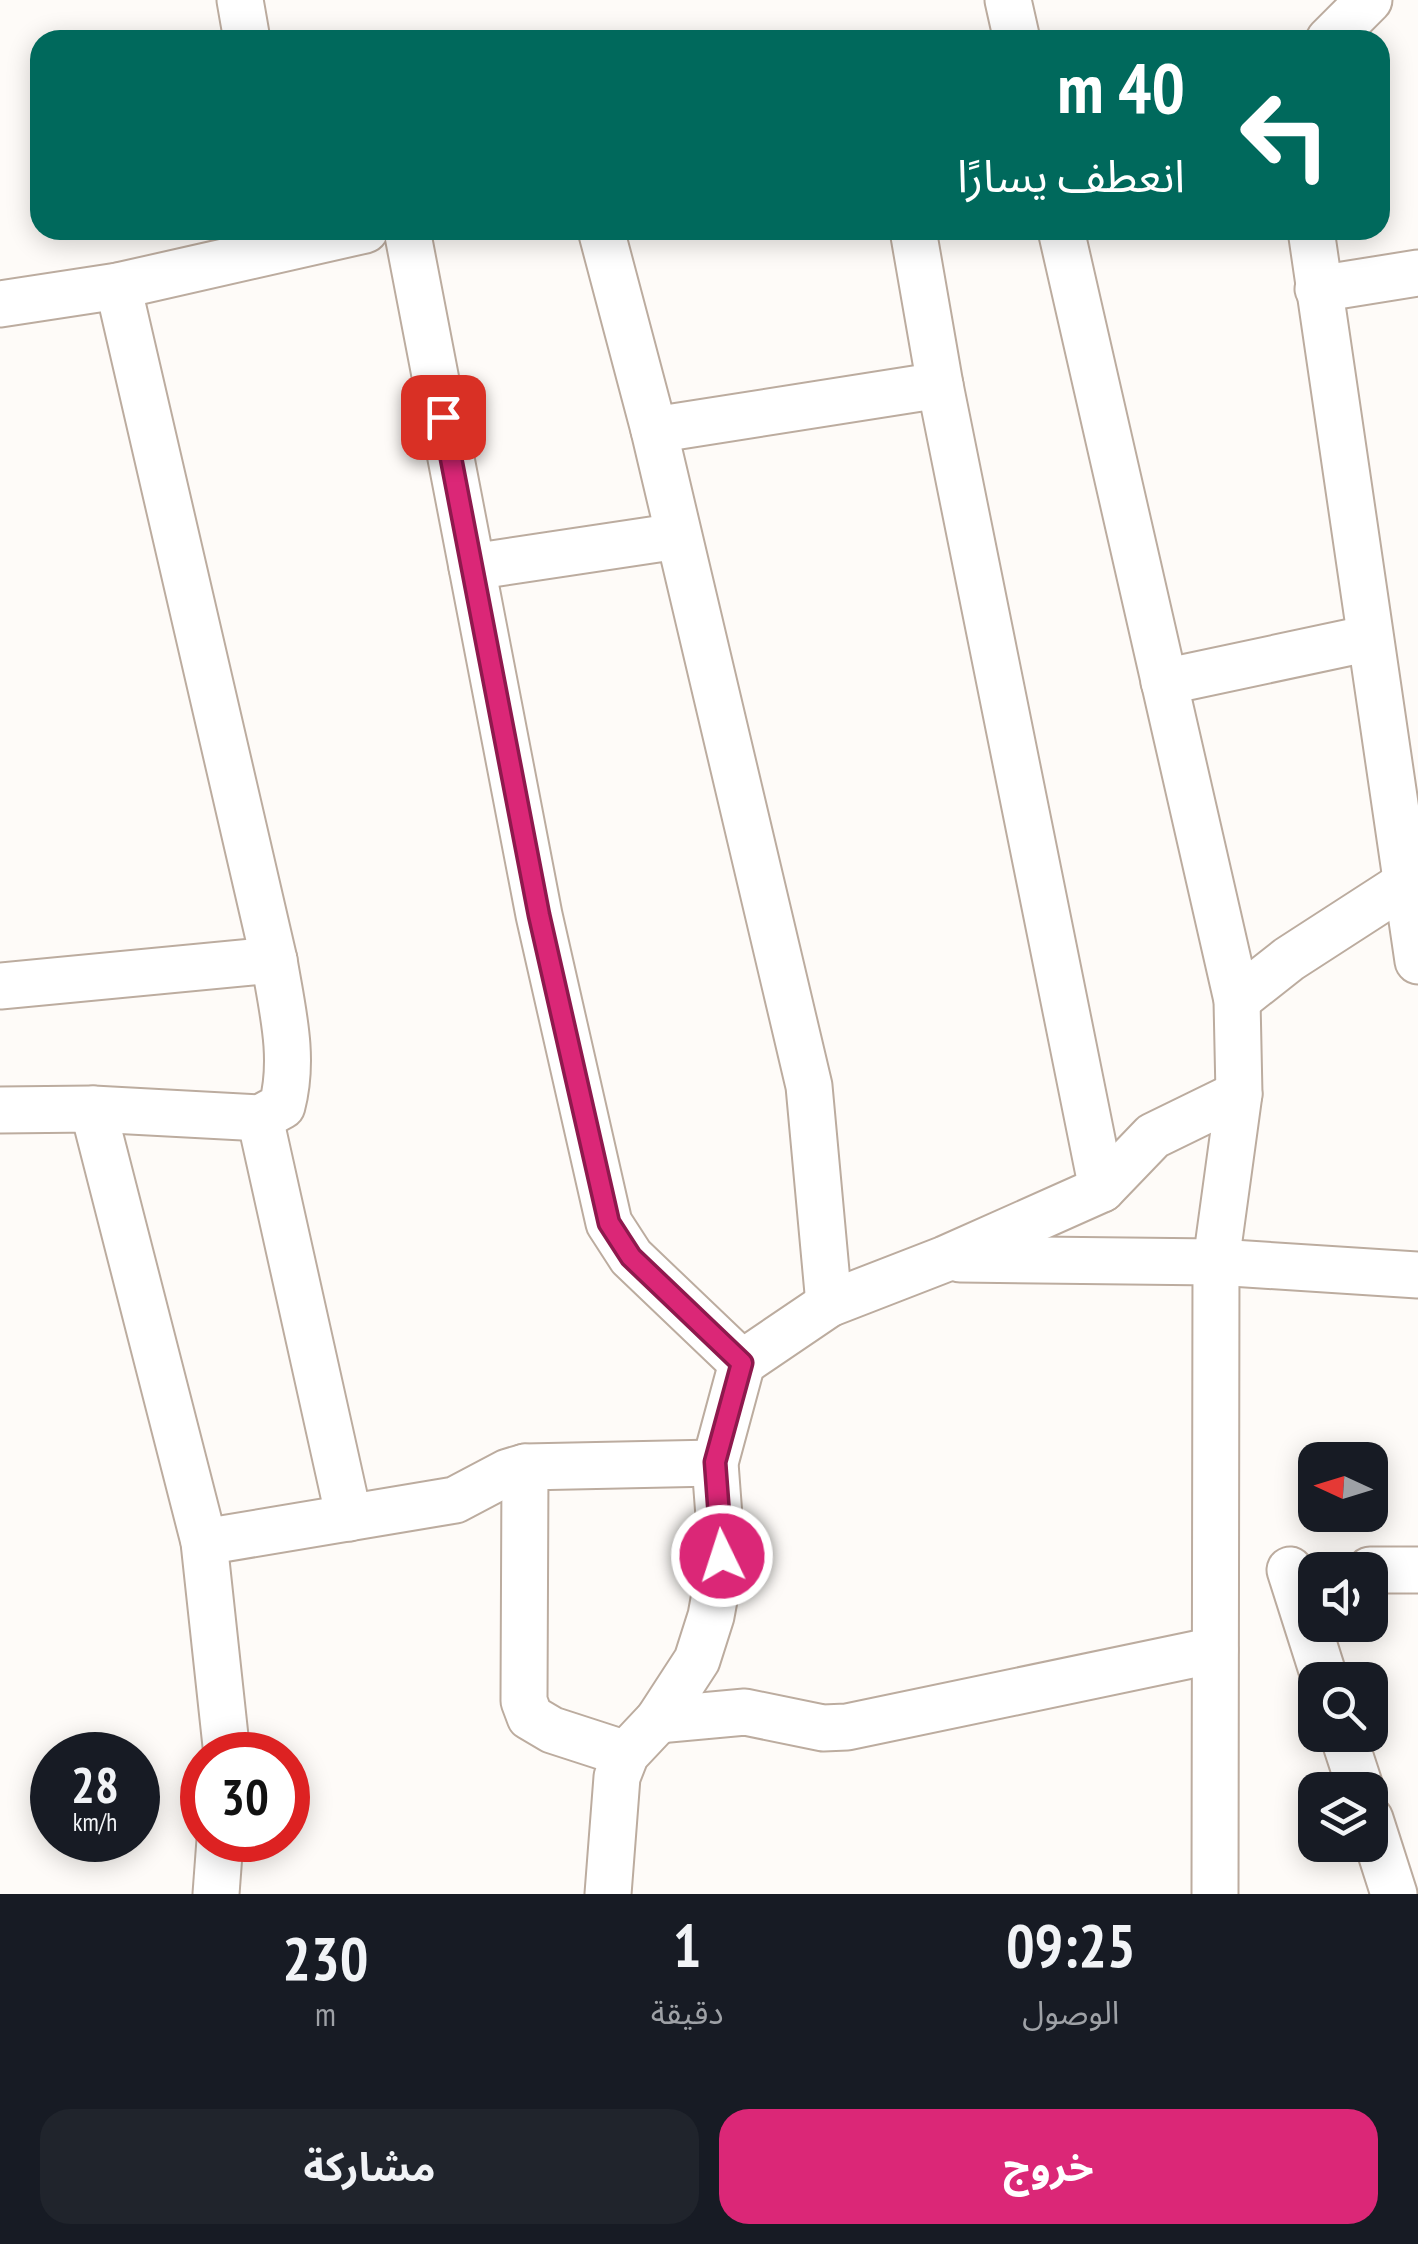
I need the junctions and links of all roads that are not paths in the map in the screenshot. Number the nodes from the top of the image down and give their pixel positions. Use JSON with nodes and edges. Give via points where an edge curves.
{"nodes":[{"id":1,"x":240,"y":0,"type":"edge"},
{"id":2,"x":1008,"y":0,"type":"edge"},
{"id":3,"x":1369,"y":0,"type":"edge"},
{"id":4,"x":244,"y":30,"type":"edge"},
{"id":5,"x":1015,"y":30,"type":"edge"},
{"id":6,"x":1339,"y":30,"type":"edge"},
{"id":7,"x":278,"y":240,"type":"edge"},
{"id":8,"x":409,"y":240,"type":"edge"},
{"id":9,"x":604,"y":240,"type":"edge"},
{"id":10,"x":915,"y":240,"type":"edge"},
{"id":11,"x":1063,"y":240,"type":"edge"},
{"id":12,"x":1312,"y":240,"type":"edge"},
{"id":13,"x":1418,"y":273,"type":"edge"},
{"id":14,"x":118,"y":286,"type":"junction"},
{"id":15,"x":1318,"y":289,"type":"junction"},
{"id":16,"x":0,"y":304,"type":"edge"},
{"id":17,"x":940,"y":385,"type":"junction"},
{"id":18,"x":654,"y":430,"type":"junction"},
{"id":19,"x":678,"y":536,"type":"junction"},
{"id":20,"x":472,"y":567,"type":"junction"},
{"id":21,"x":1370,"y":638,"type":"junction"},
{"id":22,"x":1164,"y":682,"type":"junction"},
{"id":23,"x":1405,"y":884,"type":"junction"},
{"id":24,"x":274,"y":960,"type":"junction"},
{"id":25,"x":1418,"y":961,"type":"edge"},
{"id":26,"x":0,"y":986,"type":"edge"},
{"id":27,"x":1237,"y":1000,"type":"junction"},
{"id":28,"x":1239,"y":1094,"type":"junction"},
{"id":29,"x":92,"y":1109,"type":"junction"},
{"id":30,"x":0,"y":1110,"type":"edge"},
{"id":31,"x":260,"y":1118,"type":"junction"},
{"id":32,"x":1102,"y":1189,"type":"junction"},
{"id":33,"x":945,"y":1259,"type":"junction"},
{"id":34,"x":1216,"y":1262,"type":"junction"},
{"id":35,"x":1418,"y":1274,"type":"edge"},
{"id":36,"x":828,"y":1304,"type":"junction"},
{"id":37,"x":742,"y":1363,"type":"junction"},
{"id":38,"x":715,"y":1462,"type":"junction"},
{"id":39,"x":525,"y":1468,"type":"junction"},
{"id":40,"x":349,"y":1518,"type":"junction"},
{"id":41,"x":204,"y":1542,"type":"junction"},
{"id":42,"x":1216,"y":1570,"type":"junction"},
{"id":43,"x":1298,"y":1570,"type":"edge"},
{"id":44,"x":1388,"y":1570,"type":"edge"},
{"id":45,"x":1418,"y":1570,"type":"edge"},
{"id":46,"x":1215,"y":1650,"type":"junction"},
{"id":47,"x":658,"y":1720,"type":"junction"},
{"id":48,"x":225,"y":1732,"type":"edge"},
{"id":49,"x":626,"y":1754,"type":"junction"},
{"id":50,"x":218,"y":1862,"type":"edge"},
{"id":51,"x":1384,"y":1862,"type":"edge"},
{"id":52,"x":216,"y":1894,"type":"edge"},
{"id":53,"x":608,"y":1894,"type":"edge"},
{"id":54,"x":1214,"y":1894,"type":"edge"},
{"id":55,"x":1394,"y":1894,"type":"edge"}],
"edges":[{"from":1,"to":4,"type":"street"},
{"from":2,"to":5,"type":"street"},
{"from":3,"to":6,"type":"street"},
{"from":7,"to":14,"type":"street"},
{"from":8,"to":20,"type":"street"},
{"from":9,"to":18,"type":"street"},
{"from":10,"to":17,"type":"street"},
{"from":11,"to":22,"type":"street"},
{"from":12,"to":15,"type":"street"},
{"from":13,"to":15,"type":"street"},
{"from":14,"to":16,"type":"street"},
{"from":14,"to":24,"type":"street"},
{"from":15,"to":21,"type":"street"},
{"from":17,"to":18,"type":"street"},
{"from":17,"to":32,"type":"street"},
{"from":18,"to":19,"type":"street"},
{"from":19,"to":20,"type":"street"},
{"from":19,"to":36,"type":"street","via":[[809,1086]]},
{"from":20,"to":37,"type":"street","via":[[539,915],[609,1223],[631,1257]]},
{"from":21,"to":22,"type":"street"},
{"from":21,"to":23,"type":"street"},
{"from":22,"to":27,"type":"street"},
{"from":23,"to":25,"type":"street"},
{"from":23,"to":27,"type":"street"},
{"from":24,"to":26,"type":"street"},
{"from":24,"to":31,"type":"street","via":[[290,1063],[282,1106]]},
{"from":27,"to":28,"type":"street"},
{"from":28,"to":32,"type":"street","via":[[1153,1136]]},
{"from":28,"to":34,"type":"street"},
{"from":29,"to":30,"type":"street"},
{"from":29,"to":31,"type":"street"},
{"from":29,"to":41,"type":"street"},
{"from":31,"to":40,"type":"street"},
{"from":32,"to":33,"type":"street"},
{"from":33,"to":34,"type":"street"},
{"from":33,"to":36,"type":"street"},
{"from":34,"to":35,"type":"street"},
{"from":34,"to":42,"type":"street"},
{"from":36,"to":37,"type":"street"},
{"from":37,"to":38,"type":"street"},
{"from":38,"to":39,"type":"street"},
{"from":38,"to":47,"type":"street","via":[[722,1556],[711,1616],[697,1660]]},
{"from":39,"to":40,"type":"street","via":[[456,1500]]},
{"from":39,"to":49,"type":"street","via":[[524,1701],[530,1717],[552,1730]]},
{"from":40,"to":41,"type":"street"},
{"from":41,"to":48,"type":"street"},
{"from":42,"to":43,"type":"street"},
{"from":42,"to":46,"type":"street"},
{"from":44,"to":45,"type":"street"},
{"from":46,"to":47,"type":"street","via":[[847,1727],[745,1712]]},
{"from":46,"to":54,"type":"street"},
{"from":47,"to":49,"type":"street"},
{"from":49,"to":53,"type":"street","via":[[617,1777]]},
{"from":50,"to":52,"type":"street"},
{"from":51,"to":55,"type":"street"}]}
